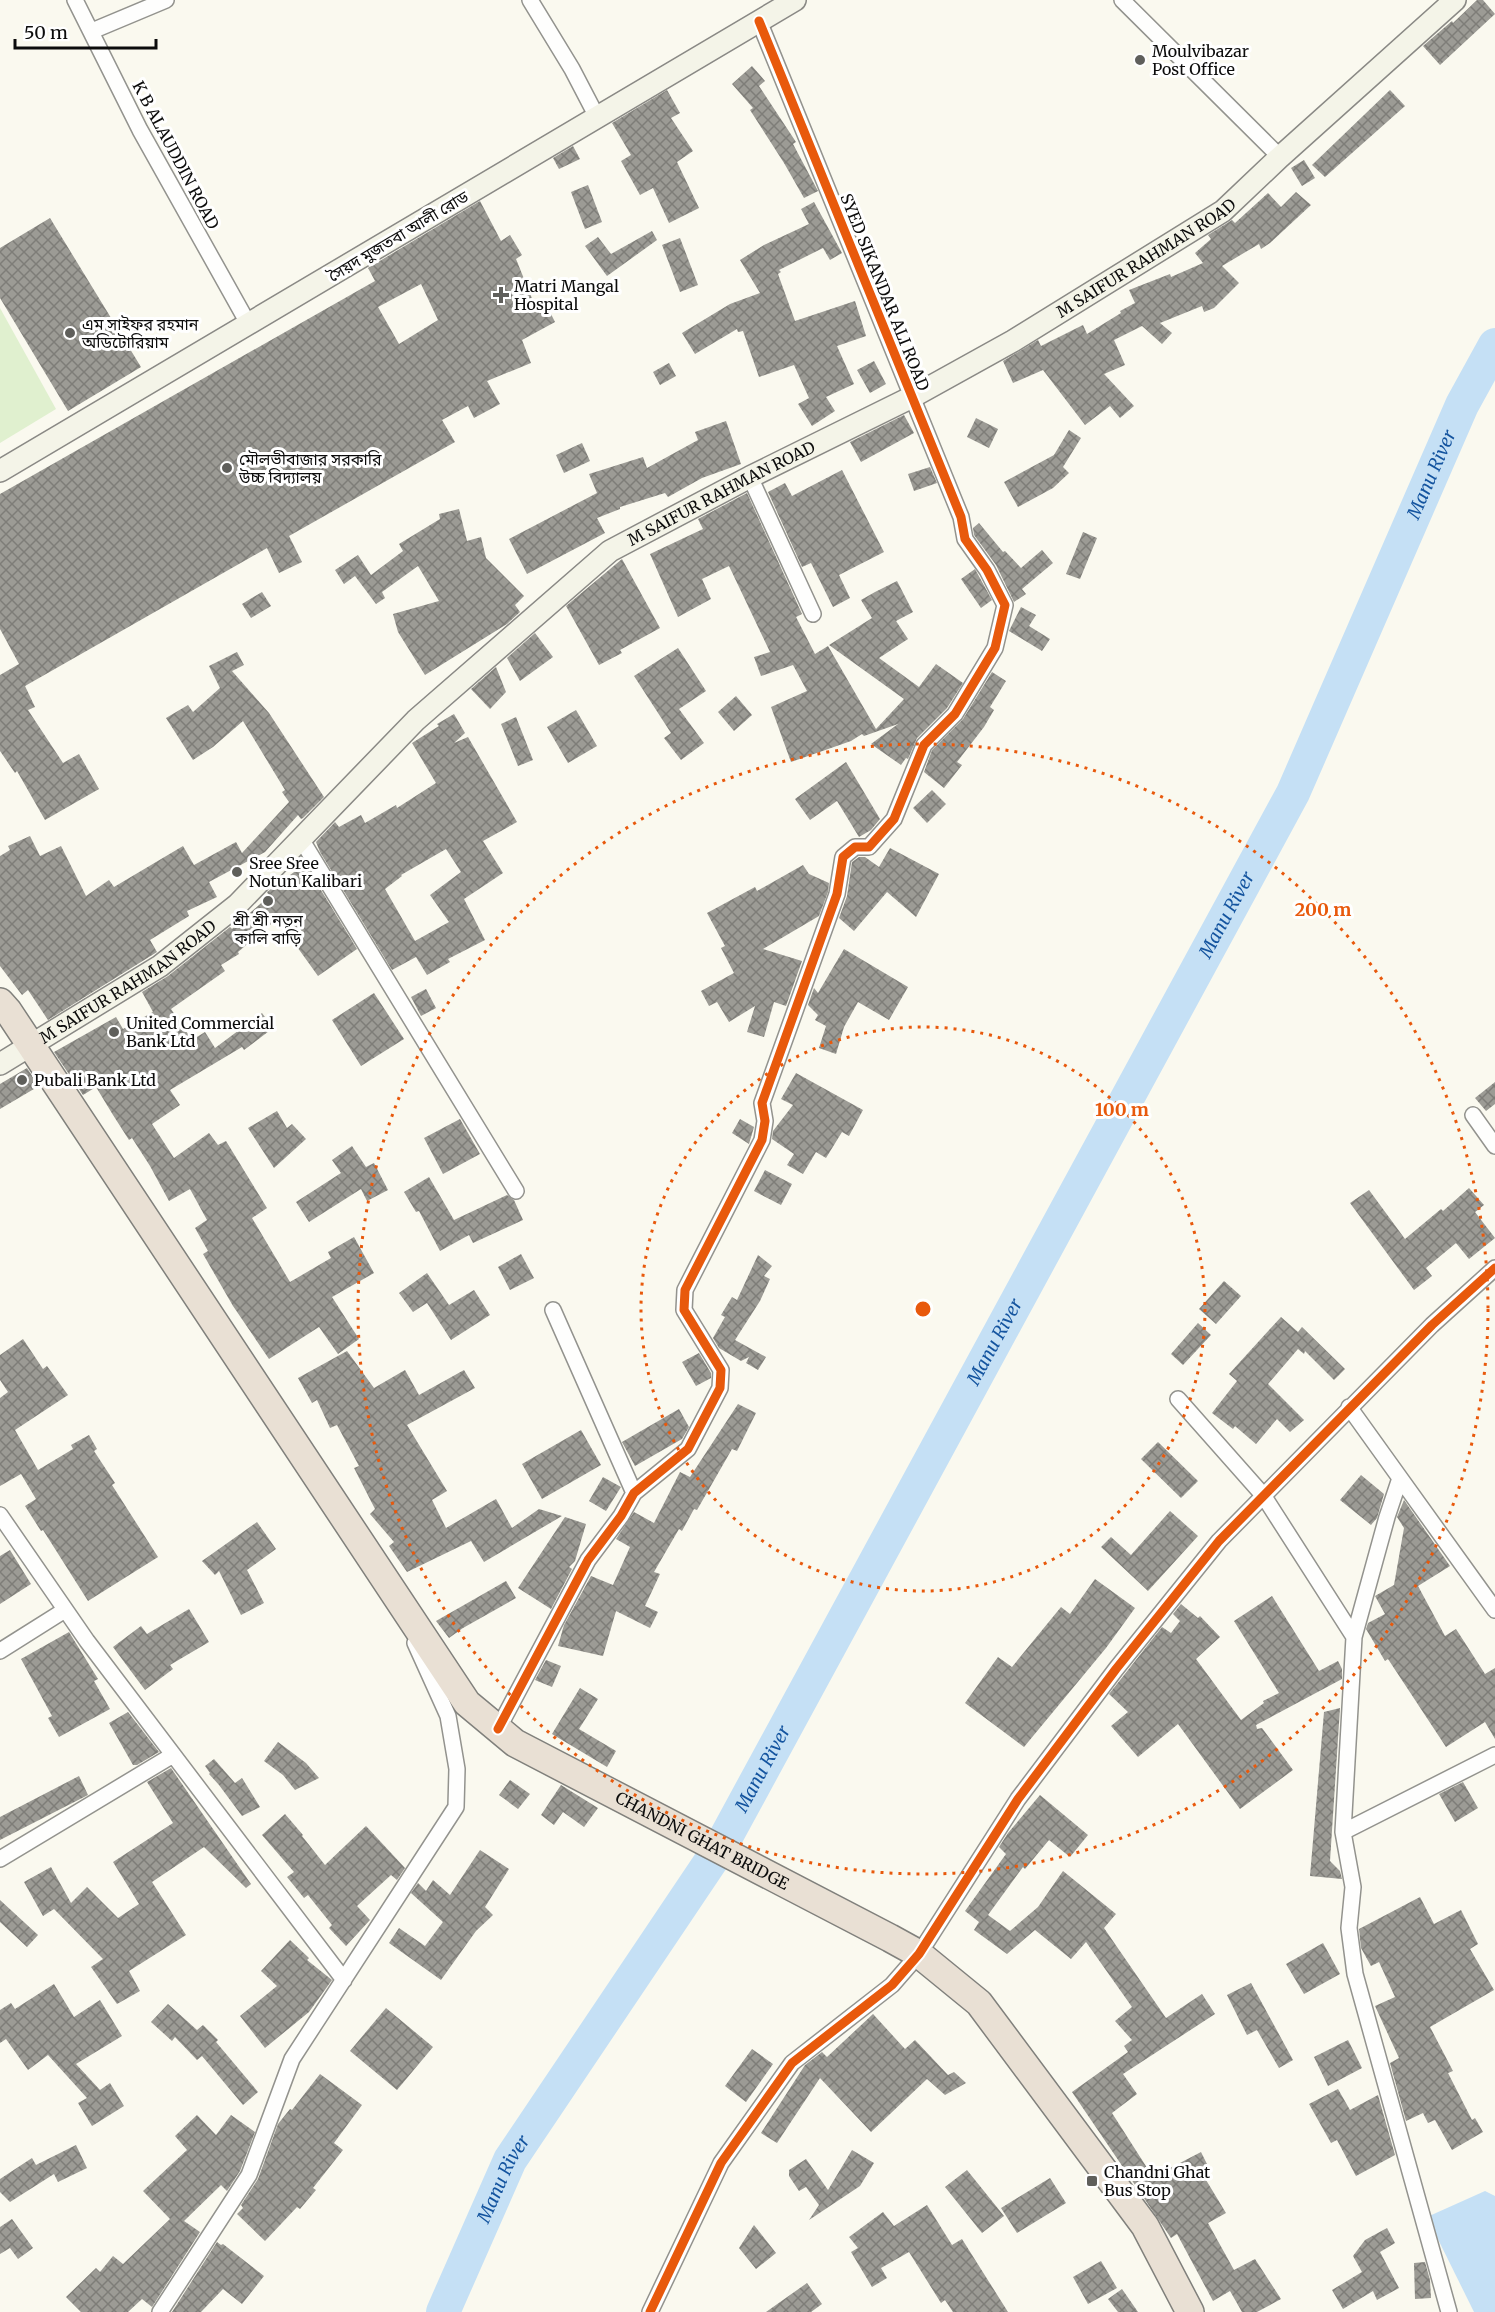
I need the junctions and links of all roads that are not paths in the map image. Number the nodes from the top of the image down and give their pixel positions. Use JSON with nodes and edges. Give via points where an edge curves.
{"nodes":[{"id":1,"x":75,"y":0,"type":"edge"},
{"id":2,"x":166,"y":0,"type":"edge"},
{"id":3,"x":530,"y":0,"type":"edge"},
{"id":4,"x":795,"y":0,"type":"edge"},
{"id":5,"x":1122,"y":0,"type":"edge"},
{"id":6,"x":1455,"y":0,"type":"edge"},
{"id":7,"x":759,"y":21,"type":"junction"},
{"id":8,"x":92,"y":31,"type":"junction"},
{"id":9,"x":597,"y":117,"type":"junction"},
{"id":10,"x":1280,"y":156,"type":"junction"},
{"id":11,"x":249,"y":325,"type":"junction"},
{"id":12,"x":912,"y":397,"type":"junction"},
{"id":13,"x":0,"y":471,"type":"edge"},
{"id":14,"x":750,"y":477,"type":"junction"},
{"id":15,"x":813,"y":614,"type":"dead end"},
{"id":16,"x":301,"y":839,"type":"junction"},
{"id":17,"x":0,"y":1002,"type":"edge"},
{"id":18,"x":30,"y":1046,"type":"junction"},
{"id":19,"x":0,"y":1064,"type":"edge"},
{"id":20,"x":1473,"y":1115,"type":"dead end"},
{"id":21,"x":1495,"y":1146,"type":"edge"},
{"id":22,"x":516,"y":1191,"type":"dead end"},
{"id":23,"x":1495,"y":1268,"type":"edge"},
{"id":24,"x":553,"y":1310,"type":"dead end"},
{"id":25,"x":1178,"y":1400,"type":"dead end"},
{"id":26,"x":1349,"y":1407,"type":"junction"},
{"id":27,"x":1400,"y":1478,"type":"junction"},
{"id":28,"x":634,"y":1493,"type":"junction"},
{"id":29,"x":1263,"y":1495,"type":"junction"},
{"id":30,"x":0,"y":1515,"type":"edge"},
{"id":31,"x":388,"y":1586,"type":"junction"},
{"id":32,"x":65,"y":1610,"type":"junction"},
{"id":33,"x":1495,"y":1610,"type":"edge"},
{"id":34,"x":1354,"y":1636,"type":"junction"},
{"id":35,"x":0,"y":1651,"type":"edge"},
{"id":36,"x":507,"y":1736,"type":"junction"},
{"id":37,"x":173,"y":1755,"type":"junction"},
{"id":38,"x":1495,"y":1755,"type":"edge"},
{"id":39,"x":1343,"y":1832,"type":"junction"},
{"id":40,"x":0,"y":1859,"type":"edge"},
{"id":41,"x":919,"y":1954,"type":"junction"},
{"id":42,"x":344,"y":1980,"type":"junction"},
{"id":43,"x":160,"y":2312,"type":"edge"},
{"id":44,"x":650,"y":2312,"type":"edge"},
{"id":45,"x":1190,"y":2312,"type":"edge"},
{"id":46,"x":1449,"y":2312,"type":"edge"}],
"edges":[{"from":1,"to":8,"type":"street","name":"K B ALAUDDIN ROAD"},
{"from":2,"to":8,"type":"street"},
{"from":3,"to":9,"type":"street"},
{"from":4,"to":7,"type":"main road","name":"সৈয়দ মুজতবা আলী রোড"},
{"from":5,"to":10,"type":"street"},
{"from":6,"to":10,"type":"main road","name":"M SAIFUR RAHMAN ROAD"},
{"from":7,"to":9,"type":"main road","name":"সৈয়দ মুজতবা আলী রোড"},
{"from":7,"to":12,"type":"street","name":"SYED SIKANDAR ALI ROAD"},
{"from":8,"to":11,"type":"street","name":"K B ALAUDDIN ROAD","via":[[140,130]]},
{"from":9,"to":11,"type":"main road","name":"সৈয়দ মুজতবা আলী রোড"},
{"from":10,"to":12,"type":"main road","name":"M SAIFUR RAHMAN ROAD","via":[[1223,211],[1013,341]]},
{"from":11,"to":13,"type":"main road","name":"সৈয়দ মুজতবা আলী রোড"},
{"from":12,"to":14,"type":"main road","name":"M SAIFUR RAHMAN ROAD"},
{"from":12,"to":28,"type":"street","name":"SYED SIKANDAR ALI ROAD","via":[[960,517],[965,539],[1005,605],[995,648],[955,714],[924,745],[894,819],[869,847],[855,848],[843,857],[837,894],[762,1103],[762,1140],[685,1290],[684,1310],[721,1370],[720,1388],[688,1449]]},
{"from":14,"to":15,"type":"street"},
{"from":14,"to":16,"type":"main road","name":"M SAIFUR RAHMAN ROAD","via":[[610,551],[416,720]]},
{"from":16,"to":18,"type":"main road","name":"M SAIFUR RAHMAN ROAD","via":[[237,905],[160,966]]},
{"from":16,"to":22,"type":"street"},
{"from":17,"to":18,"type":"highway","name":"CHANDNI GHAT BRIDGE"},
{"from":18,"to":19,"type":"main road","name":"M SAIFUR RAHMAN ROAD"},
{"from":18,"to":31,"type":"highway","name":"CHANDNI GHAT BRIDGE"},
{"from":20,"to":21,"type":"street"},
{"from":23,"to":26,"type":"street"},
{"from":24,"to":28,"type":"street"},
{"from":25,"to":29,"type":"street"},
{"from":26,"to":27,"type":"street"},
{"from":26,"to":29,"type":"street"},
{"from":27,"to":33,"type":"street"},
{"from":27,"to":34,"type":"street"},
{"from":28,"to":36,"type":"street","via":[[588,1560]]},
{"from":29,"to":34,"type":"street"},
{"from":29,"to":41,"type":"street","via":[[1219,1541],[1025,1790]]},
{"from":30,"to":32,"type":"street"},
{"from":31,"to":36,"type":"highway","name":"CHANDNI GHAT BRIDGE","via":[[467,1703]]},
{"from":31,"to":42,"type":"street","via":[[448,1716],[457,1769],[456,1807]]},
{"from":32,"to":35,"type":"street"},
{"from":32,"to":37,"type":"street"},
{"from":34,"to":39,"type":"street"},
{"from":36,"to":41,"type":"highway","name":"CHANDNI GHAT BRIDGE"},
{"from":37,"to":40,"type":"street"},
{"from":37,"to":42,"type":"street"},
{"from":38,"to":39,"type":"street"},
{"from":39,"to":46,"type":"street","via":[[1353,1887],[1349,1928],[1355,1974]]},
{"from":41,"to":44,"type":"street","via":[[892,1985],[792,2063],[721,2163]]},
{"from":41,"to":45,"type":"highway","name":"CHANDNI GHAT BRIDGE","via":[[979,2003],[1145,2226]]},
{"from":42,"to":43,"type":"street","via":[[292,2059],[249,2175]]}]}
